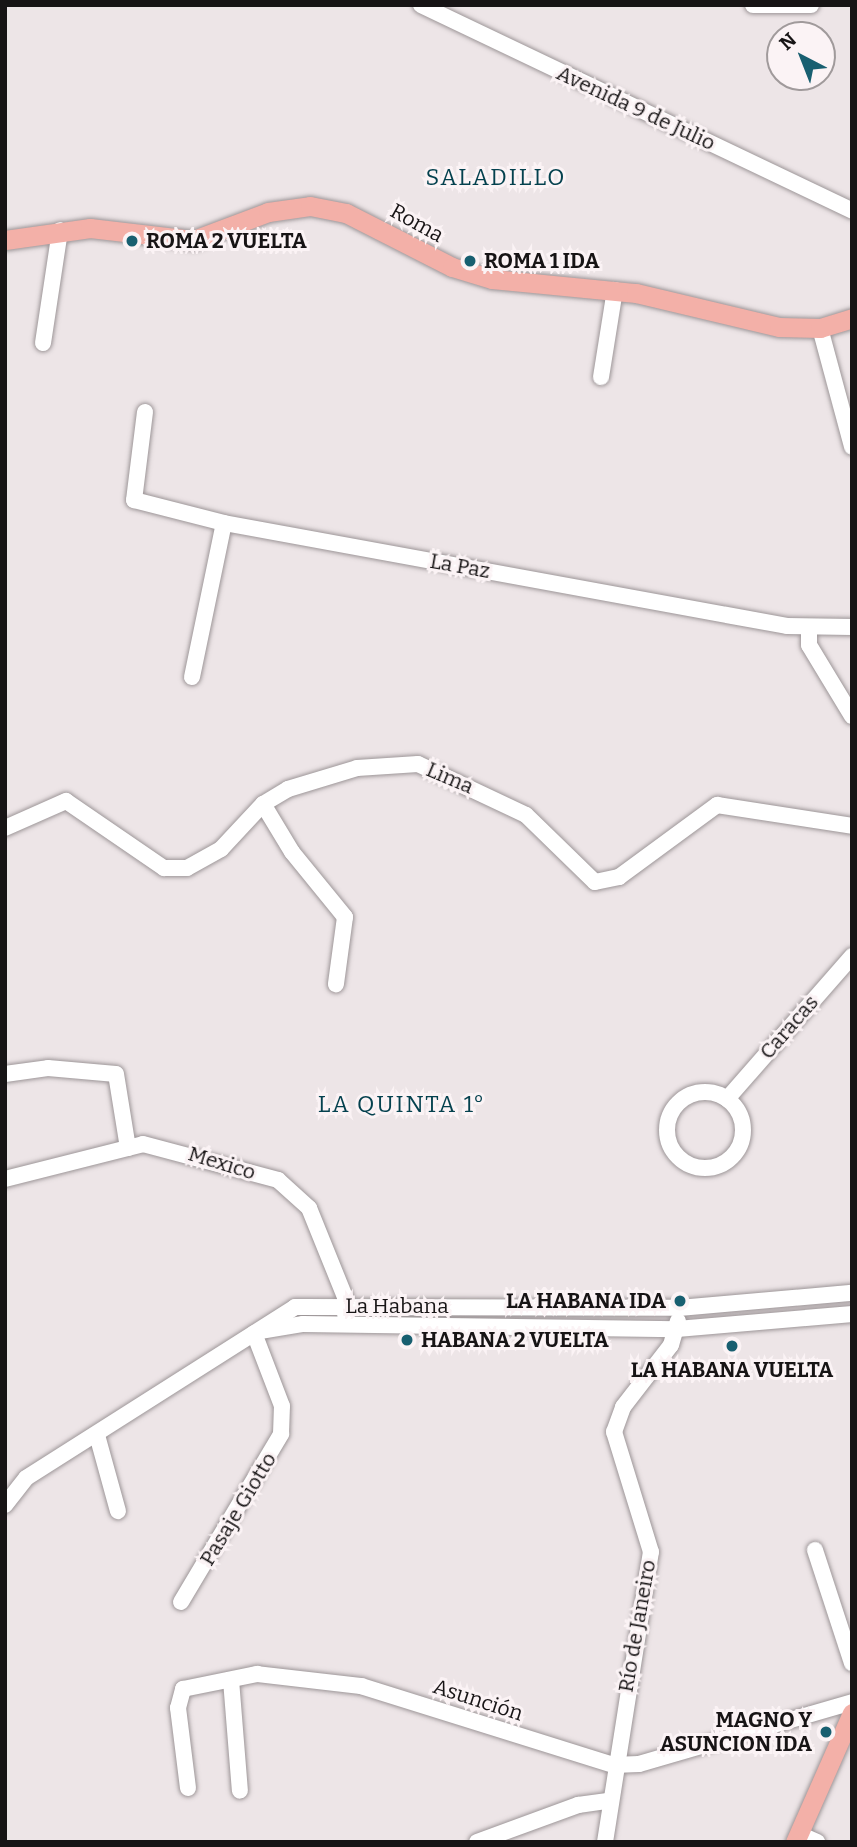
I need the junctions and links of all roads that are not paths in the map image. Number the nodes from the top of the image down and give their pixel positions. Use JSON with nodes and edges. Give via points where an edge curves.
{"nodes":[{"id":1,"x":421,"y":5,"type":"edge"},
{"id":2,"x":753,"y":5,"type":"edge"},
{"id":3,"x":811,"y":5,"type":"edge"},
{"id":4,"x":852,"y":211,"type":"edge"},
{"id":5,"x":60,"y":230,"type":"junction"},
{"id":6,"x":5,"y":240,"type":"edge"},
{"id":7,"x":615,"y":290,"type":"junction"},
{"id":8,"x":852,"y":318,"type":"edge"},
{"id":9,"x":820,"y":328,"type":"junction"},
{"id":10,"x":43,"y":343,"type":"dead end"},
{"id":11,"x":601,"y":377,"type":"dead end"},
{"id":12,"x":145,"y":412,"type":"dead end"},
{"id":13,"x":852,"y":447,"type":"edge"},
{"id":14,"x":224,"y":523,"type":"junction"},
{"id":15,"x":852,"y":627,"type":"edge"},
{"id":16,"x":809,"y":629,"type":"junction"},
{"id":17,"x":192,"y":677,"type":"dead end"},
{"id":18,"x":852,"y":716,"type":"edge"},
{"id":19,"x":263,"y":804,"type":"junction"},
{"id":20,"x":852,"y":826,"type":"edge"},
{"id":21,"x":5,"y":828,"type":"edge"},
{"id":22,"x":852,"y":956,"type":"edge"},
{"id":23,"x":336,"y":984,"type":"dead end"},
{"id":24,"x":5,"y":1074,"type":"edge"},
{"id":25,"x":727,"y":1099,"type":"junction"},
{"id":26,"x":128,"y":1148,"type":"junction"},
{"id":27,"x":5,"y":1179,"type":"edge"},
{"id":28,"x":852,"y":1293,"type":"edge"},
{"id":29,"x":346,"y":1306,"type":"junction"},
{"id":30,"x":679,"y":1308,"type":"junction"},
{"id":31,"x":852,"y":1314,"type":"edge"},
{"id":32,"x":344,"y":1324,"type":"junction"},
{"id":33,"x":677,"y":1329,"type":"junction"},
{"id":34,"x":254,"y":1333,"type":"junction"},
{"id":35,"x":97,"y":1435,"type":"junction"},
{"id":36,"x":5,"y":1505,"type":"edge"},
{"id":37,"x":118,"y":1511,"type":"dead end"},
{"id":38,"x":815,"y":1550,"type":"dead end"},
{"id":39,"x":181,"y":1602,"type":"dead end"},
{"id":40,"x":852,"y":1662,"type":"edge"},
{"id":41,"x":231,"y":1680,"type":"junction"},
{"id":42,"x":852,"y":1702,"type":"edge"},
{"id":43,"x":852,"y":1713,"type":"edge"},
{"id":44,"x":852,"y":1730,"type":"edge"},
{"id":45,"x":831,"y":1761,"type":"junction"},
{"id":46,"x":613,"y":1765,"type":"junction"},
{"id":47,"x":188,"y":1788,"type":"dead end"},
{"id":48,"x":240,"y":1791,"type":"dead end"},
{"id":49,"x":608,"y":1801,"type":"junction"},
{"id":50,"x":797,"y":1838,"type":"edge"},
{"id":51,"x":477,"y":1842,"type":"edge"},
{"id":52,"x":605,"y":1842,"type":"edge"},
{"id":53,"x":817,"y":1842,"type":"edge"}],
"edges":[{"from":1,"to":4,"type":"street","name":"Avenida 9 de Julio"},
{"from":2,"to":3,"type":"street"},
{"from":5,"to":6,"type":"main road","name":"Roma"},
{"from":5,"to":7,"type":"main road","name":"Roma","via":[[113,228],[194,240],[268,212],[310,206],[373,224],[470,274]]},
{"from":5,"to":10,"type":"street"},
{"from":7,"to":9,"type":"main road","name":"Roma","via":[[779,327]]},
{"from":7,"to":11,"type":"street"},
{"from":8,"to":9,"type":"main road","name":"Roma"},
{"from":9,"to":13,"type":"street"},
{"from":12,"to":14,"type":"street","name":"La Paz","via":[[134,500]]},
{"from":14,"to":16,"type":"street","name":"La Paz"},
{"from":14,"to":17,"type":"street"},
{"from":15,"to":16,"type":"street","name":"La Paz"},
{"from":16,"to":18,"type":"street","via":[[809,645]]},
{"from":19,"to":20,"type":"street","name":"Lima","via":[[344,771],[430,767],[526,815],[595,882],[619,877],[717,805]]},
{"from":19,"to":21,"type":"street","name":"Lima","via":[[204,862],[175,870],[66,801]]},
{"from":19,"to":23,"type":"street","via":[[292,852],[345,917]]},
{"from":22,"to":25,"type":"street","name":"Caracas"},
{"from":24,"to":26,"type":"street","via":[[48,1068],[116,1074]]},
{"from":25,"to":25,"type":"street","via":[[704,1092],[673,1109],[670,1144],[686,1163],[723,1163],[740,1144],[742,1119]]},
{"from":26,"to":27,"type":"street","name":"Mexico"},
{"from":26,"to":29,"type":"street","name":"Mexico","via":[[176,1149],[289,1185],[309,1208]]},
{"from":28,"to":30,"type":"street","name":"La Habana"},
{"from":29,"to":30,"type":"street","name":"La Habana"},
{"from":29,"to":32,"type":"street","name":"Mexico"},
{"from":29,"to":34,"type":"street","name":"La Habana","via":[[295,1307]]},
{"from":30,"to":33,"type":"street","name":"Río de Janeiro"},
{"from":31,"to":33,"type":"street"},
{"from":32,"to":33,"type":"street"},
{"from":32,"to":34,"type":"street"},
{"from":33,"to":46,"type":"street","name":"Río de Janeiro","via":[[623,1407],[614,1432],[616,1455],[651,1552]]},
{"from":34,"to":35,"type":"street","name":"La Habana"},
{"from":34,"to":39,"type":"street","name":"Pasaje Giotto","via":[[282,1406],[281,1434]]},
{"from":35,"to":36,"type":"street","name":"La Habana","via":[[15,1486]]},
{"from":35,"to":37,"type":"street"},
{"from":38,"to":40,"type":"street"},
{"from":41,"to":46,"type":"street","name":"Asunción","via":[[274,1674],[361,1686]]},
{"from":41,"to":47,"type":"street","name":"Asunción","via":[[191,1685],[180,1696]]},
{"from":41,"to":48,"type":"street"},
{"from":42,"to":46,"type":"street","name":"Asunción","via":[[639,1764]]},
{"from":43,"to":45,"type":"main road"},
{"from":44,"to":45,"type":"main road"},
{"from":45,"to":50,"type":"main road"},
{"from":46,"to":49,"type":"street","name":"Río de Janeiro"},
{"from":49,"to":51,"type":"street","via":[[578,1805]]},
{"from":49,"to":52,"type":"street","name":"Río de Janeiro"},
{"from":50,"to":53,"type":"street"}]}
